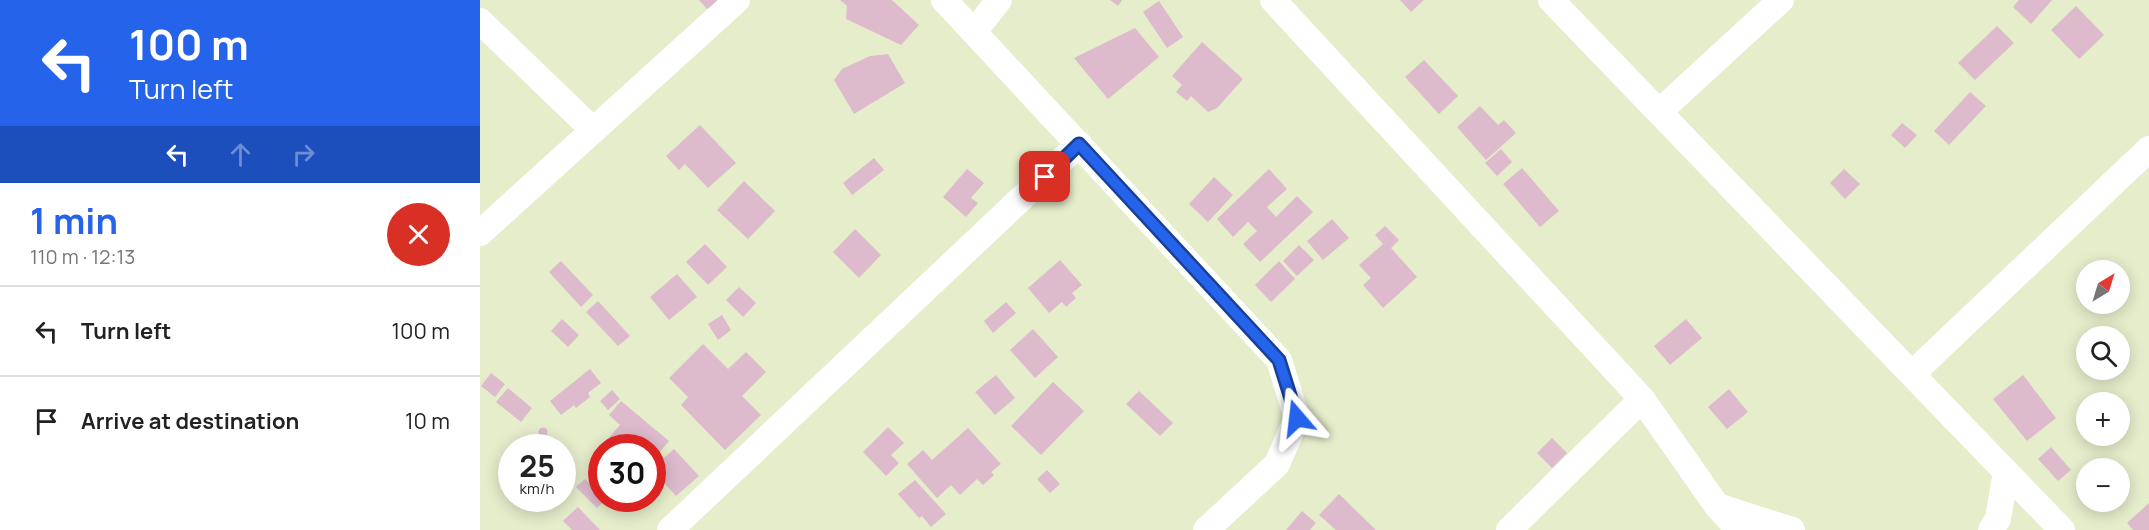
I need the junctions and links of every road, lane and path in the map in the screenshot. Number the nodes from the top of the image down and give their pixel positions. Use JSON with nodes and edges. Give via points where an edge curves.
{"nodes":[{"id":1,"x":737,"y":0,"type":"edge"},
{"id":2,"x":944,"y":0,"type":"edge"},
{"id":3,"x":999,"y":0,"type":"edge"},
{"id":4,"x":1273,"y":0,"type":"edge"},
{"id":5,"x":1551,"y":0,"type":"edge"},
{"id":6,"x":1781,"y":0,"type":"edge"},
{"id":7,"x":480,"y":21,"type":"edge"},
{"id":8,"x":974,"y":32,"type":"junction"},
{"id":9,"x":1659,"y":112,"type":"junction"},
{"id":10,"x":593,"y":130,"type":"junction"},
{"id":11,"x":1079,"y":144,"type":"junction"},
{"id":12,"x":2149,"y":150,"type":"edge"},
{"id":13,"x":480,"y":233,"type":"edge"},
{"id":14,"x":1912,"y":374,"type":"junction"},
{"id":15,"x":1642,"y":399,"type":"junction"},
{"id":16,"x":2006,"y":472,"type":"junction"},
{"id":17,"x":1717,"y":506,"type":"junction"},
{"id":18,"x":670,"y":530,"type":"edge"},
{"id":19,"x":1206,"y":530,"type":"edge"},
{"id":20,"x":1509,"y":530,"type":"edge"},
{"id":21,"x":1739,"y":530,"type":"edge"},
{"id":22,"x":1792,"y":530,"type":"edge"},
{"id":23,"x":1991,"y":530,"type":"edge"},
{"id":24,"x":2062,"y":530,"type":"edge"}],
"edges":[{"from":1,"to":10,"type":"street"},
{"from":2,"to":8,"type":"street"},
{"from":3,"to":8,"type":"street"},
{"from":4,"to":15,"type":"street"},
{"from":5,"to":9,"type":"street"},
{"from":6,"to":9,"type":"street"},
{"from":7,"to":10,"type":"street"},
{"from":8,"to":11,"type":"street"},
{"from":9,"to":14,"type":"street"},
{"from":10,"to":13,"type":"street"},
{"from":11,"to":18,"type":"street"},
{"from":11,"to":19,"type":"street","via":[[1279,360],[1297,418],[1277,464]]},
{"from":12,"to":14,"type":"street"},
{"from":14,"to":16,"type":"street"},
{"from":15,"to":17,"type":"street"},
{"from":15,"to":20,"type":"street"},
{"from":16,"to":23,"type":"street","via":[[1998,519]]},
{"from":16,"to":24,"type":"street"},
{"from":17,"to":21,"type":"street"},
{"from":17,"to":22,"type":"street"}]}
